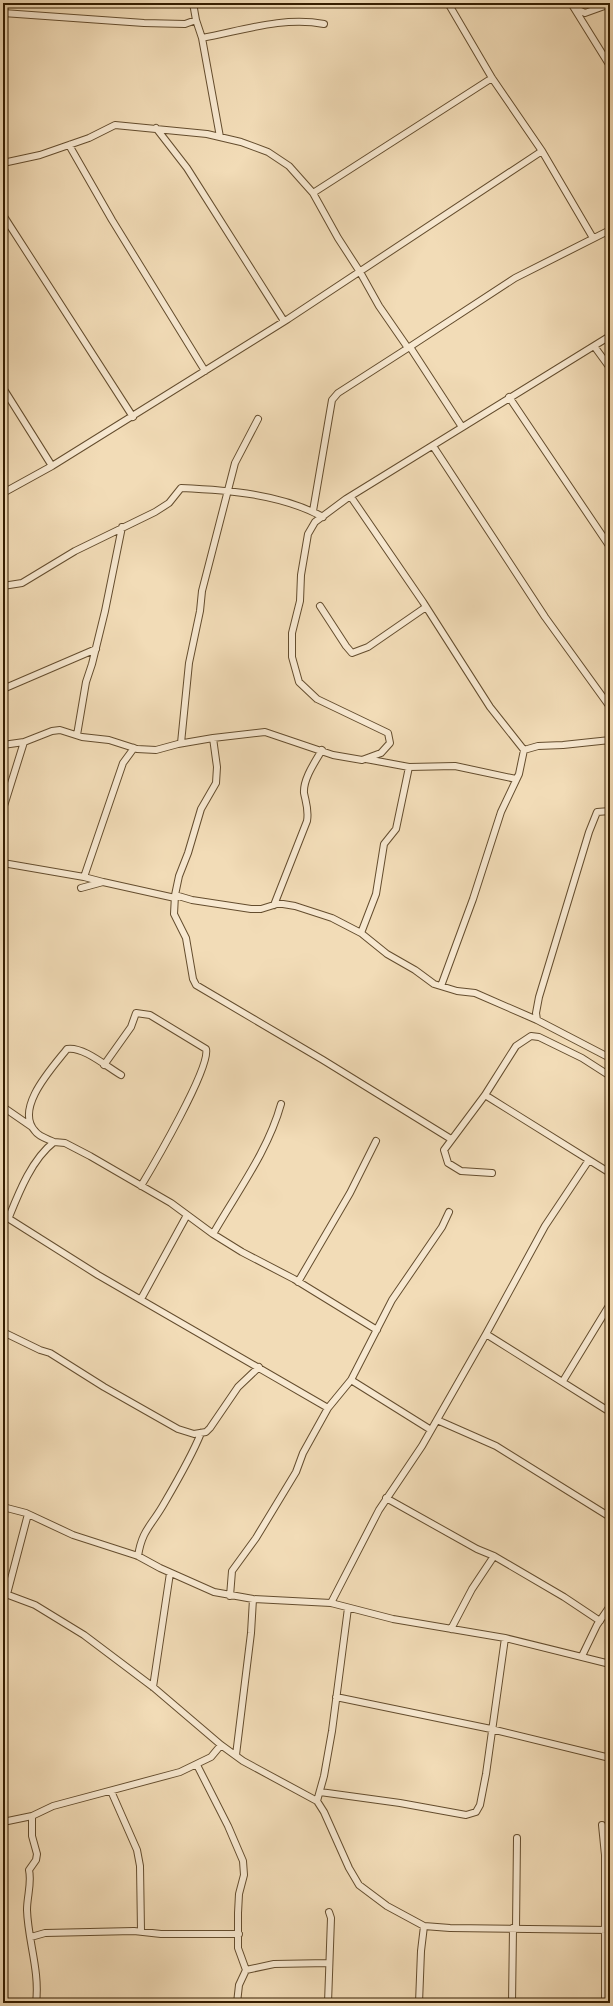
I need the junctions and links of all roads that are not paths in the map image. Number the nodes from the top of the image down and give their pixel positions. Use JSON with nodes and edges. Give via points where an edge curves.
{"nodes":[{"id":1,"x":193,"y":3,"type":"edge"},
{"id":2,"x":448,"y":3,"type":"edge"},
{"id":3,"x":610,"y":4,"type":"edge"},
{"id":4,"x":572,"y":6,"type":"edge"},
{"id":5,"x":3,"y":13,"type":"edge"},
{"id":6,"x":196,"y":20,"type":"junction"},
{"id":7,"x":324,"y":24,"type":"dead end"},
{"id":8,"x":202,"y":38,"type":"junction"},
{"id":9,"x":610,"y":66,"type":"edge"},
{"id":10,"x":492,"y":78,"type":"junction"},
{"id":11,"x":217,"y":126,"type":"junction"},
{"id":12,"x":156,"y":128,"type":"junction"},
{"id":13,"x":210,"y":134,"type":"junction"},
{"id":14,"x":220,"y":137,"type":"junction"},
{"id":15,"x":69,"y":145,"type":"junction"},
{"id":16,"x":542,"y":151,"type":"junction"},
{"id":17,"x":3,"y":164,"type":"edge"},
{"id":18,"x":313,"y":193,"type":"junction"},
{"id":19,"x":3,"y":215,"type":"edge"},
{"id":20,"x":610,"y":230,"type":"edge"},
{"id":21,"x":593,"y":238,"type":"junction"},
{"id":22,"x":360,"y":272,"type":"junction"},
{"id":23,"x":284,"y":321,"type":"junction"},
{"id":24,"x":610,"y":336,"type":"edge"},
{"id":25,"x":594,"y":346,"type":"junction"},
{"id":26,"x":409,"y":347,"type":"junction"},
{"id":27,"x":610,"y":368,"type":"edge"},
{"id":28,"x":205,"y":371,"type":"junction"},
{"id":29,"x":3,"y":388,"type":"edge"},
{"id":30,"x":509,"y":397,"type":"junction"},
{"id":31,"x":133,"y":417,"type":"junction"},
{"id":32,"x":258,"y":419,"type":"dead end"},
{"id":33,"x":462,"y":427,"type":"junction"},
{"id":34,"x":433,"y":446,"type":"junction"},
{"id":35,"x":52,"y":466,"type":"junction"},
{"id":36,"x":227,"y":492,"type":"junction"},
{"id":37,"x":3,"y":493,"type":"edge"},
{"id":38,"x":351,"y":497,"type":"junction"},
{"id":39,"x":313,"y":511,"type":"junction"},
{"id":40,"x":323,"y":517,"type":"junction"},
{"id":41,"x":122,"y":527,"type":"junction"},
{"id":42,"x":610,"y":547,"type":"edge"},
{"id":43,"x":3,"y":586,"type":"edge"},
{"id":44,"x":320,"y":606,"type":"dead end"},
{"id":45,"x":426,"y":607,"type":"junction"},
{"id":46,"x":96,"y":649,"type":"junction"},
{"id":47,"x":3,"y":689,"type":"edge"},
{"id":48,"x":610,"y":707,"type":"edge"},
{"id":49,"x":77,"y":735,"type":"junction"},
{"id":50,"x":213,"y":738,"type":"junction"},
{"id":51,"x":610,"y":740,"type":"edge"},
{"id":52,"x":24,"y":742,"type":"junction"},
{"id":53,"x":181,"y":743,"type":"junction"},
{"id":54,"x":3,"y":745,"type":"edge"},
{"id":55,"x":134,"y":748,"type":"junction"},
{"id":56,"x":322,"y":750,"type":"junction"},
{"id":57,"x":524,"y":750,"type":"junction"},
{"id":58,"x":366,"y":759,"type":"junction"},
{"id":59,"x":408,"y":768,"type":"junction"},
{"id":60,"x":516,"y":779,"type":"junction"},
{"id":61,"x":3,"y":809,"type":"edge"},
{"id":62,"x":610,"y":811,"type":"edge"},
{"id":63,"x":3,"y":863,"type":"edge"},
{"id":64,"x":84,"y":877,"type":"junction"},
{"id":65,"x":103,"y":882,"type":"junction"},
{"id":66,"x":81,"y":888,"type":"dead end"},
{"id":67,"x":175,"y":897,"type":"junction"},
{"id":68,"x":279,"y":901,"type":"junction"},
{"id":69,"x":361,"y":933,"type":"junction"},
{"id":70,"x":442,"y":986,"type":"junction"},
{"id":71,"x":537,"y":1020,"type":"junction"},
{"id":72,"x":610,"y":1058,"type":"edge"},
{"id":73,"x":104,"y":1064,"type":"junction"},
{"id":74,"x":121,"y":1075,"type":"dead end"},
{"id":75,"x":610,"y":1076,"type":"edge"},
{"id":76,"x":485,"y":1095,"type":"junction"},
{"id":77,"x":281,"y":1104,"type":"dead end"},
{"id":78,"x":3,"y":1107,"type":"edge"},
{"id":79,"x":32,"y":1127,"type":"junction"},
{"id":80,"x":451,"y":1139,"type":"junction"},
{"id":81,"x":376,"y":1141,"type":"dead end"},
{"id":82,"x":54,"y":1142,"type":"junction"},
{"id":83,"x":589,"y":1160,"type":"junction"},
{"id":84,"x":492,"y":1173,"type":"dead end"},
{"id":85,"x":610,"y":1173,"type":"edge"},
{"id":86,"x":141,"y":1186,"type":"junction"},
{"id":87,"x":449,"y":1212,"type":"dead end"},
{"id":88,"x":187,"y":1215,"type":"junction"},
{"id":89,"x":6,"y":1216,"type":"edge"},
{"id":90,"x":213,"y":1234,"type":"junction"},
{"id":91,"x":298,"y":1282,"type":"junction"},
{"id":92,"x":141,"y":1299,"type":"junction"},
{"id":93,"x":610,"y":1304,"type":"edge"},
{"id":94,"x":376,"y":1330,"type":"junction"},
{"id":95,"x":3,"y":1332,"type":"edge"},
{"id":96,"x":486,"y":1334,"type":"junction"},
{"id":97,"x":259,"y":1367,"type":"junction"},
{"id":98,"x":351,"y":1380,"type":"junction"},
{"id":99,"x":563,"y":1381,"type":"junction"},
{"id":100,"x":328,"y":1408,"type":"junction"},
{"id":101,"x":610,"y":1412,"type":"edge"},
{"id":102,"x":437,"y":1420,"type":"junction"},
{"id":103,"x":431,"y":1430,"type":"junction"},
{"id":104,"x":201,"y":1433,"type":"junction"},
{"id":105,"x":386,"y":1498,"type":"junction"},
{"id":106,"x":3,"y":1507,"type":"edge"},
{"id":107,"x":28,"y":1514,"type":"junction"},
{"id":108,"x":610,"y":1517,"type":"edge"},
{"id":109,"x":138,"y":1556,"type":"junction"},
{"id":110,"x":494,"y":1556,"type":"junction"},
{"id":111,"x":170,"y":1572,"type":"junction"},
{"id":112,"x":5,"y":1593,"type":"edge"},
{"id":113,"x":230,"y":1596,"type":"junction"},
{"id":114,"x":253,"y":1599,"type":"junction"},
{"id":115,"x":331,"y":1603,"type":"junction"},
{"id":116,"x":610,"y":1606,"type":"edge"},
{"id":117,"x":348,"y":1608,"type":"junction"},
{"id":118,"x":600,"y":1621,"type":"junction"},
{"id":119,"x":451,"y":1629,"type":"junction"},
{"id":120,"x":505,"y":1638,"type":"junction"},
{"id":121,"x":582,"y":1656,"type":"junction"},
{"id":122,"x":610,"y":1664,"type":"edge"},
{"id":123,"x":153,"y":1687,"type":"junction"},
{"id":124,"x":336,"y":1697,"type":"junction"},
{"id":125,"x":491,"y":1729,"type":"junction"},
{"id":126,"x":222,"y":1745,"type":"junction"},
{"id":127,"x":236,"y":1755,"type":"junction"},
{"id":128,"x":610,"y":1758,"type":"edge"},
{"id":129,"x":197,"y":1765,"type":"junction"},
{"id":130,"x":111,"y":1791,"type":"junction"},
{"id":131,"x":320,"y":1792,"type":"junction"},
{"id":132,"x":317,"y":1801,"type":"junction"},
{"id":133,"x":32,"y":1816,"type":"junction"},
{"id":134,"x":3,"y":1822,"type":"edge"},
{"id":135,"x":602,"y":1825,"type":"dead end"},
{"id":136,"x":517,"y":1838,"type":"dead end"},
{"id":137,"x":330,"y":1912,"type":"dead end"},
{"id":138,"x":424,"y":1926,"type":"junction"},
{"id":139,"x":514,"y":1928,"type":"junction"},
{"id":140,"x":607,"y":1930,"type":"edge"},
{"id":141,"x":141,"y":1931,"type":"junction"},
{"id":142,"x":239,"y":1934,"type":"junction"},
{"id":143,"x":32,"y":1937,"type":"junction"},
{"id":144,"x":329,"y":1964,"type":"junction"},
{"id":145,"x":246,"y":1970,"type":"junction"},
{"id":146,"x":418,"y":2001,"type":"edge"},
{"id":147,"x":36,"y":2003,"type":"edge"},
{"id":148,"x":237,"y":2003,"type":"edge"},
{"id":149,"x":328,"y":2003,"type":"edge"},
{"id":150,"x":512,"y":2003,"type":"edge"},
{"id":151,"x":605,"y":2003,"type":"edge"}],
"edges":[{"from":1,"to":6,"type":"street"},
{"from":2,"to":10,"type":"street"},
{"from":3,"to":4,"type":"street","via":[[585,13]]},
{"from":4,"to":9,"type":"street"},
{"from":5,"to":6,"type":"street","via":[[144,23],[185,24]]},
{"from":6,"to":8,"type":"street"},
{"from":7,"to":8,"type":"street","via":[[295,21]]},
{"from":8,"to":11,"type":"street"},
{"from":10,"to":16,"type":"street"},
{"from":10,"to":18,"type":"street"},
{"from":11,"to":13,"type":"street"},
{"from":11,"to":14,"type":"street"},
{"from":12,"to":13,"type":"street"},
{"from":12,"to":15,"type":"street","via":[[116,125]]},
{"from":12,"to":23,"type":"street","via":[[187,168]]},
{"from":13,"to":14,"type":"street"},
{"from":14,"to":18,"type":"street","via":[[268,152],[282,161]]},
{"from":15,"to":17,"type":"street"},
{"from":15,"to":28,"type":"street"},
{"from":16,"to":21,"type":"street"},
{"from":16,"to":22,"type":"street"},
{"from":18,"to":22,"type":"street"},
{"from":19,"to":31,"type":"street"},
{"from":20,"to":21,"type":"street"},
{"from":21,"to":26,"type":"street","via":[[515,278]]},
{"from":22,"to":23,"type":"street"},
{"from":22,"to":26,"type":"street","via":[[379,306]]},
{"from":23,"to":28,"type":"street"},
{"from":24,"to":25,"type":"street"},
{"from":25,"to":27,"type":"street"},
{"from":25,"to":30,"type":"street"},
{"from":26,"to":33,"type":"street"},
{"from":26,"to":39,"type":"street","via":[[338,392],[332,400]]},
{"from":28,"to":31,"type":"street"},
{"from":29,"to":35,"type":"street"},
{"from":30,"to":33,"type":"street"},
{"from":30,"to":42,"type":"street"},
{"from":31,"to":35,"type":"street"},
{"from":32,"to":36,"type":"street","via":[[235,463]]},
{"from":33,"to":34,"type":"street"},
{"from":34,"to":38,"type":"street"},
{"from":34,"to":48,"type":"street","via":[[541,610]]},
{"from":35,"to":37,"type":"street"},
{"from":36,"to":39,"type":"street","via":[[266,496]]},
{"from":36,"to":41,"type":"street","via":[[181,488],[169,503]]},
{"from":36,"to":53,"type":"street","via":[[202,591],[191,651]]},
{"from":38,"to":40,"type":"street"},
{"from":38,"to":45,"type":"street"},
{"from":39,"to":40,"type":"street"},
{"from":40,"to":58,"type":"street","via":[[315,522],[308,534],[301,575],[300,601],[292,633],[292,657],[299,682],[316,699],[388,732],[390,743],[381,753]]},
{"from":41,"to":43,"type":"street","via":[[75,551],[22,583]]},
{"from":41,"to":46,"type":"street"},
{"from":44,"to":45,"type":"street","via":[[352,653],[368,647]]},
{"from":45,"to":57,"type":"street","via":[[490,707]]},
{"from":46,"to":47,"type":"street"},
{"from":46,"to":49,"type":"street","via":[[86,682]]},
{"from":49,"to":52,"type":"street","via":[[66,731],[52,731]]},
{"from":49,"to":55,"type":"street","via":[[109,740]]},
{"from":50,"to":53,"type":"street"},
{"from":50,"to":56,"type":"street","via":[[265,732]]},
{"from":50,"to":67,"type":"street","via":[[217,767],[216,783],[201,809],[179,876]]},
{"from":51,"to":57,"type":"street","via":[[563,746],[538,746]]},
{"from":52,"to":54,"type":"street"},
{"from":52,"to":61,"type":"street"},
{"from":53,"to":55,"type":"street","via":[[156,750]]},
{"from":55,"to":64,"type":"street","via":[[123,763]]},
{"from":56,"to":58,"type":"street","via":[[333,755]]},
{"from":56,"to":68,"type":"street","via":[[306,781],[304,793],[307,821],[293,854]]},
{"from":57,"to":60,"type":"street"},
{"from":58,"to":59,"type":"street"},
{"from":59,"to":60,"type":"street","via":[[455,766]]},
{"from":59,"to":69,"type":"street","via":[[396,829],[384,844],[376,894]]},
{"from":60,"to":70,"type":"street","via":[[501,812]]},
{"from":62,"to":71,"type":"street","via":[[597,812],[589,832],[539,997]]},
{"from":63,"to":64,"type":"street"},
{"from":64,"to":65,"type":"street"},
{"from":65,"to":66,"type":"street"},
{"from":65,"to":67,"type":"street"},
{"from":67,"to":68,"type":"street","via":[[251,909],[261,909]]},
{"from":67,"to":80,"type":"street","via":[[174,914],[186,938],[196,984]]},
{"from":68,"to":69,"type":"street","via":[[332,918]]},
{"from":69,"to":70,"type":"street","via":[[387,954],[434,984]]},
{"from":70,"to":71,"type":"street","via":[[476,993]]},
{"from":71,"to":72,"type":"street"},
{"from":73,"to":74,"type":"street"},
{"from":73,"to":79,"type":"street","via":[[83,1052],[66,1049],[41,1080],[30,1110]]},
{"from":73,"to":86,"type":"street","via":[[131,1027],[136,1013],[150,1015],[206,1049],[206,1059],[183,1108]]},
{"from":75,"to":76,"type":"street","via":[[582,1058],[539,1037],[531,1036],[516,1046]]},
{"from":76,"to":80,"type":"street"},
{"from":76,"to":83,"type":"street"},
{"from":77,"to":90,"type":"street","via":[[264,1148]]},
{"from":78,"to":79,"type":"street"},
{"from":79,"to":82,"type":"street","via":[[39,1135]]},
{"from":80,"to":84,"type":"street","via":[[444,1150],[448,1163],[461,1171]]},
{"from":81,"to":91,"type":"street","via":[[350,1193]]},
{"from":82,"to":86,"type":"street","via":[[65,1143]]},
{"from":82,"to":89,"type":"street","via":[[47,1147],[21,1186]]},
{"from":83,"to":85,"type":"street"},
{"from":83,"to":96,"type":"street","via":[[545,1226]]},
{"from":86,"to":88,"type":"street"},
{"from":87,"to":94,"type":"street","via":[[442,1227],[392,1300]]},
{"from":88,"to":90,"type":"street"},
{"from":88,"to":92,"type":"street"},
{"from":89,"to":92,"type":"street","via":[[98,1275]]},
{"from":90,"to":91,"type":"street"},
{"from":91,"to":94,"type":"street"},
{"from":92,"to":97,"type":"street"},
{"from":93,"to":99,"type":"street"},
{"from":94,"to":98,"type":"street"},
{"from":95,"to":104,"type":"street","via":[[50,1353],[178,1429],[194,1434]]},
{"from":96,"to":99,"type":"street"},
{"from":96,"to":102,"type":"street"},
{"from":97,"to":100,"type":"street"},
{"from":97,"to":104,"type":"street","via":[[238,1387],[210,1428]]},
{"from":98,"to":100,"type":"street"},
{"from":98,"to":103,"type":"street"},
{"from":99,"to":101,"type":"street"},
{"from":100,"to":113,"type":"street","via":[[303,1453],[296,1472],[256,1538],[232,1571]]},
{"from":102,"to":103,"type":"street"},
{"from":102,"to":108,"type":"street","via":[[520,1460]]},
{"from":103,"to":105,"type":"street"},
{"from":104,"to":109,"type":"street","via":[[162,1507],[142,1536]]},
{"from":105,"to":110,"type":"street","via":[[476,1549]]},
{"from":105,"to":115,"type":"street","via":[[359,1545]]},
{"from":106,"to":107,"type":"street"},
{"from":107,"to":109,"type":"street","via":[[73,1535]]},
{"from":107,"to":112,"type":"street"},
{"from":109,"to":111,"type":"street"},
{"from":110,"to":118,"type":"street"},
{"from":110,"to":119,"type":"street"},
{"from":111,"to":113,"type":"street","via":[[199,1586]]},
{"from":111,"to":123,"type":"street"},
{"from":112,"to":123,"type":"street","via":[[35,1605],[84,1635]]},
{"from":113,"to":114,"type":"street"},
{"from":114,"to":115,"type":"street"},
{"from":114,"to":127,"type":"street"},
{"from":115,"to":117,"type":"street"},
{"from":116,"to":118,"type":"street"},
{"from":117,"to":119,"type":"street"},
{"from":117,"to":124,"type":"street"},
{"from":118,"to":121,"type":"street"},
{"from":119,"to":120,"type":"street"},
{"from":120,"to":121,"type":"street"},
{"from":120,"to":125,"type":"street"},
{"from":121,"to":122,"type":"street"},
{"from":123,"to":126,"type":"street"},
{"from":124,"to":125,"type":"street"},
{"from":124,"to":131,"type":"street"},
{"from":125,"to":128,"type":"street"},
{"from":125,"to":131,"type":"street","via":[[486,1774],[480,1805],[476,1812],[466,1815]]},
{"from":126,"to":127,"type":"street"},
{"from":126,"to":129,"type":"street","via":[[211,1757]]},
{"from":127,"to":132,"type":"street"},
{"from":129,"to":130,"type":"street"},
{"from":129,"to":142,"type":"street","via":[[244,1861],[244,1875],[239,1894]]},
{"from":130,"to":133,"type":"street","via":[[53,1806]]},
{"from":130,"to":141,"type":"street","via":[[137,1850],[140,1866]]},
{"from":131,"to":132,"type":"street"},
{"from":132,"to":138,"type":"street","via":[[349,1868],[360,1885],[387,1906]]},
{"from":133,"to":134,"type":"street"},
{"from":133,"to":143,"type":"street","via":[[32,1836],[37,1854],[29,1870],[31,1880],[28,1886],[27,1909]]},
{"from":135,"to":140,"type":"street"},
{"from":136,"to":139,"type":"street"},
{"from":137,"to":144,"type":"street"},
{"from":138,"to":139,"type":"street"},
{"from":138,"to":146,"type":"street"},
{"from":139,"to":140,"type":"street"},
{"from":139,"to":150,"type":"street"},
{"from":140,"to":151,"type":"street"},
{"from":141,"to":142,"type":"street","via":[[161,1934]]},
{"from":141,"to":143,"type":"street","via":[[45,1933]]},
{"from":142,"to":145,"type":"street","via":[[238,1948]]},
{"from":143,"to":147,"type":"street","via":[[36,1966]]},
{"from":144,"to":145,"type":"street","via":[[274,1964]]},
{"from":144,"to":149,"type":"street"},
{"from":145,"to":148,"type":"street","via":[[239,1985]]}]}
